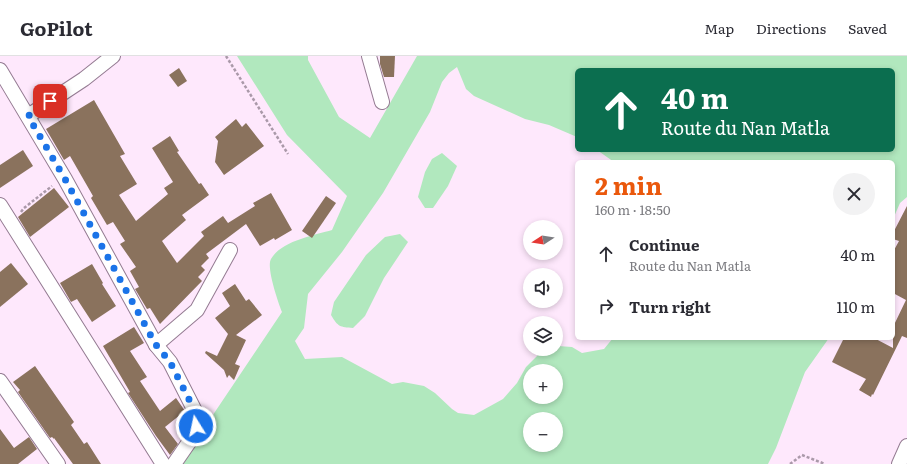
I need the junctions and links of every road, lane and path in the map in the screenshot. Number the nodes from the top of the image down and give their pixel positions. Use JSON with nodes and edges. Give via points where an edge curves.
{"nodes":[{"id":1,"x":113,"y":56,"type":"edge"},
{"id":2,"x":226,"y":56,"type":"edge"},
{"id":3,"x":368,"y":56,"type":"edge"},
{"id":4,"x":0,"y":70,"type":"edge"},
{"id":5,"x":382,"y":102,"type":"dead end"},
{"id":6,"x":28,"y":116,"type":"junction"},
{"id":7,"x":288,"y":154,"type":"dead end"},
{"id":8,"x":65,"y":179,"type":"junction"},
{"id":9,"x":0,"y":204,"type":"edge"},
{"id":10,"x":12,"y":222,"type":"junction"},
{"id":11,"x":230,"y":250,"type":"dead end"},
{"id":12,"x":156,"y":345,"type":"junction"},
{"id":13,"x":0,"y":381,"type":"edge"},
{"id":14,"x":907,"y":446,"type":"edge"},
{"id":15,"x":58,"y":464,"type":"edge"},
{"id":16,"x":163,"y":464,"type":"edge"},
{"id":17,"x":174,"y":464,"type":"edge"},
{"id":18,"x":790,"y":464,"type":"edge"},
{"id":19,"x":825,"y":464,"type":"edge"},
{"id":20,"x":898,"y":464,"type":"edge"}],
"edges":[{"from":1,"to":6,"type":"street","via":[[84,79]]},
{"from":2,"to":7,"type":"path"},
{"from":3,"to":5,"type":"street"},
{"from":4,"to":6,"type":"street"},
{"from":6,"to":8,"type":"street"},
{"from":8,"to":10,"type":"path","via":[[56,182],[24,208]]},
{"from":8,"to":12,"type":"street"},
{"from":9,"to":10,"type":"street"},
{"from":10,"to":16,"type":"street"},
{"from":11,"to":12,"type":"street","via":[[196,310]]},
{"from":12,"to":17,"type":"street","via":[[170,362],[198,417],[194,435]]},
{"from":13,"to":15,"type":"street"},
{"from":14,"to":20,"type":"street"},
{"from":18,"to":19,"type":"path","via":[[802,455]]}]}
